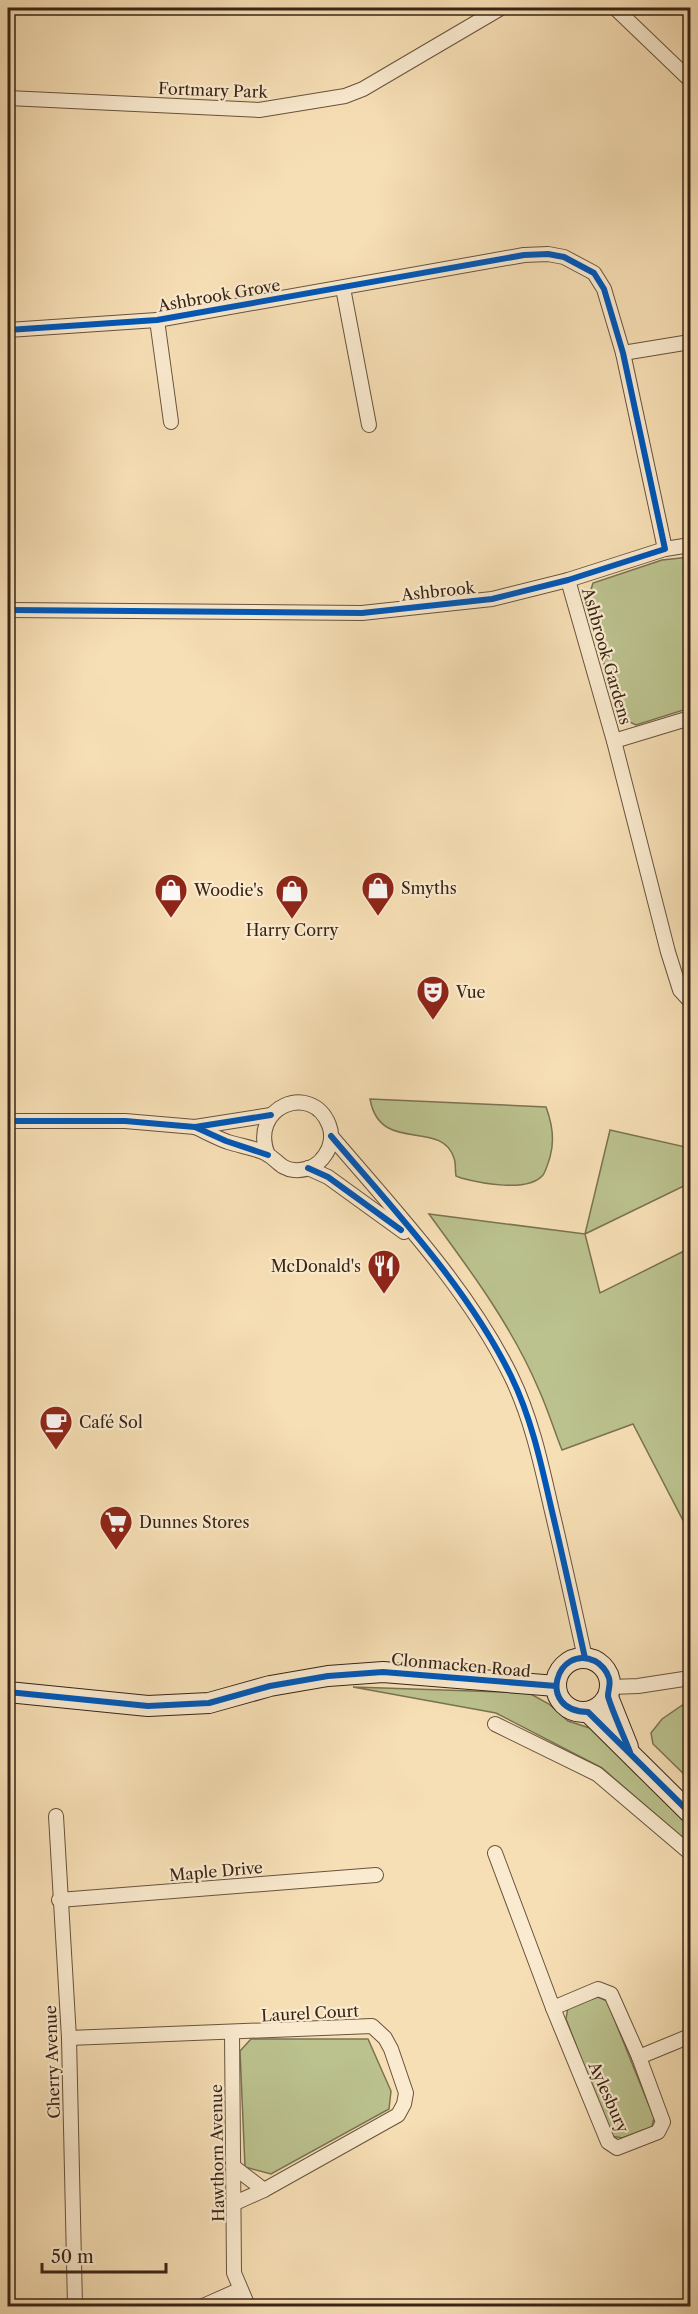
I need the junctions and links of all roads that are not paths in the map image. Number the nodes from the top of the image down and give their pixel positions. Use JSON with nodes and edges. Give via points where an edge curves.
{"nodes":[{"id":1,"x":501,"y":8,"type":"edge"},
{"id":2,"x":615,"y":8,"type":"edge"},
{"id":3,"x":690,"y":80,"type":"edge"},
{"id":4,"x":8,"y":98,"type":"edge"},
{"id":5,"x":343,"y":288,"type":"junction"},
{"id":6,"x":157,"y":320,"type":"junction"},
{"id":7,"x":8,"y":330,"type":"edge"},
{"id":8,"x":690,"y":342,"type":"edge"},
{"id":9,"x":622,"y":353,"type":"junction"},
{"id":10,"x":171,"y":422,"type":"dead end"},
{"id":11,"x":369,"y":425,"type":"dead end"},
{"id":12,"x":690,"y":545,"type":"edge"},
{"id":13,"x":665,"y":549,"type":"junction"},
{"id":14,"x":568,"y":580,"type":"junction"},
{"id":15,"x":8,"y":610,"type":"edge"},
{"id":16,"x":690,"y":718,"type":"edge"},
{"id":17,"x":614,"y":741,"type":"junction"},
{"id":18,"x":690,"y":1001,"type":"edge"},
{"id":19,"x":271,"y":1115,"type":"junction"},
{"id":20,"x":8,"y":1121,"type":"edge"},
{"id":21,"x":195,"y":1127,"type":"junction"},
{"id":22,"x":331,"y":1136,"type":"junction"},
{"id":23,"x":268,"y":1155,"type":"junction"},
{"id":24,"x":308,"y":1168,"type":"junction"},
{"id":25,"x":427,"y":1250,"type":"junction"},
{"id":26,"x":585,"y":1658,"type":"junction"},
{"id":27,"x":690,"y":1678,"type":"edge"},
{"id":28,"x":556,"y":1686,"type":"junction"},
{"id":29,"x":8,"y":1692,"type":"edge"},
{"id":30,"x":609,"y":1692,"type":"junction"},
{"id":31,"x":588,"y":1712,"type":"junction"},
{"id":32,"x":495,"y":1724,"type":"dead end"},
{"id":33,"x":630,"y":1752,"type":"junction"},
{"id":34,"x":690,"y":1813,"type":"edge"},
{"id":35,"x":56,"y":1816,"type":"dead end"},
{"id":36,"x":495,"y":1853,"type":"dead end"},
{"id":37,"x":690,"y":1853,"type":"edge"},
{"id":38,"x":376,"y":1875,"type":"dead end"},
{"id":39,"x":59,"y":1900,"type":"junction"},
{"id":40,"x":553,"y":2008,"type":"junction"},
{"id":41,"x":232,"y":2033,"type":"junction"},
{"id":42,"x":690,"y":2036,"type":"edge"},
{"id":43,"x":69,"y":2038,"type":"junction"},
{"id":44,"x":639,"y":2057,"type":"junction"},
{"id":45,"x":234,"y":2167,"type":"junction"},
{"id":46,"x":264,"y":2190,"type":"junction"},
{"id":47,"x":235,"y":2204,"type":"junction"},
{"id":48,"x":239,"y":2290,"type":"junction"},
{"id":49,"x":75,"y":2307,"type":"edge"},
{"id":50,"x":203,"y":2307,"type":"edge"},
{"id":51,"x":248,"y":2307,"type":"edge"}],
"edges":[{"from":1,"to":4,"type":"street","name":"Fortmary Park","via":[[345,96],[267,110]]},
{"from":2,"to":3,"type":"street"},
{"from":5,"to":6,"type":"street","name":"Ashbrook Grove"},
{"from":5,"to":9,"type":"street","name":"Ashbrook Grove","via":[[524,255],[564,257],[594,273],[604,289]]},
{"from":5,"to":11,"type":"street"},
{"from":6,"to":7,"type":"street","name":"Ashbrook Grove"},
{"from":6,"to":10,"type":"street","name":"Ashbrook Grove"},
{"from":8,"to":9,"type":"street"},
{"from":9,"to":13,"type":"street"},
{"from":12,"to":13,"type":"street","name":"Ashbrook"},
{"from":13,"to":14,"type":"street","name":"Ashbrook"},
{"from":14,"to":15,"type":"street","name":"Ashbrook","via":[[492,598],[362,613]]},
{"from":14,"to":17,"type":"street","name":"Ashbrook Gardens"},
{"from":16,"to":17,"type":"street","name":"Ashbrook Gardens"},
{"from":17,"to":18,"type":"street","name":"Ashbrook Gardens","via":[[668,952],[680,990]]},
{"from":19,"to":21,"type":"street"},
{"from":19,"to":22,"type":"street","via":[[289,1103],[311,1105],[327,1119]]},
{"from":19,"to":23,"type":"street","via":[[263,1135]]},
{"from":20,"to":21,"type":"street","via":[[125,1121]]},
{"from":21,"to":23,"type":"street"},
{"from":22,"to":24,"type":"street","via":[[322,1160]]},
{"from":22,"to":25,"type":"street"},
{"from":23,"to":24,"type":"street","via":[[291,1170]]},
{"from":24,"to":25,"type":"street","via":[[328,1177]]},
{"from":25,"to":26,"type":"street","via":[[512,1377],[537,1448]]},
{"from":26,"to":28,"type":"street","via":[[561,1669]]},
{"from":26,"to":30,"type":"street","via":[[603,1667],[609,1676]]},
{"from":27,"to":30,"type":"street"},
{"from":28,"to":29,"type":"street","name":"Clonmacken Road","via":[[383,1672],[270,1686],[209,1703],[148,1706]]},
{"from":28,"to":31,"type":"street","via":[[566,1707]]},
{"from":30,"to":31,"type":"street","via":[[600,1707]]},
{"from":30,"to":33,"type":"street"},
{"from":31,"to":33,"type":"street"},
{"from":32,"to":37,"type":"street","via":[[597,1774]]},
{"from":33,"to":34,"type":"street"},
{"from":35,"to":39,"type":"street","name":"Cherry Avenue"},
{"from":36,"to":40,"type":"street","name":"Aylesbury"},
{"from":38,"to":39,"type":"street","name":"Maple Drive"},
{"from":39,"to":43,"type":"street","name":"Cherry Avenue"},
{"from":40,"to":44,"type":"street","name":"Aylesbury","via":[[604,1990],[610,1994]]},
{"from":40,"to":44,"type":"street","name":"Aylesbury","via":[[608,2142],[617,2148],[658,2132],[663,2122]]},
{"from":41,"to":43,"type":"street","name":"Laurel Court"},
{"from":41,"to":45,"type":"street","name":"Hawthorn Avenue"},
{"from":41,"to":46,"type":"street","name":"Laurel Court","via":[[372,2026],[391,2049],[406,2093],[398,2115]]},
{"from":42,"to":44,"type":"street"},
{"from":43,"to":49,"type":"street","name":"Cherry Avenue"},
{"from":45,"to":46,"type":"street"},
{"from":45,"to":47,"type":"street","name":"Hawthorn Avenue"},
{"from":46,"to":47,"type":"street","name":"Laurel Court"},
{"from":47,"to":48,"type":"street","name":"Hawthorn Avenue","via":[[234,2273]]},
{"from":48,"to":50,"type":"street"},
{"from":48,"to":51,"type":"street","name":"Hawthorn Avenue"}]}
